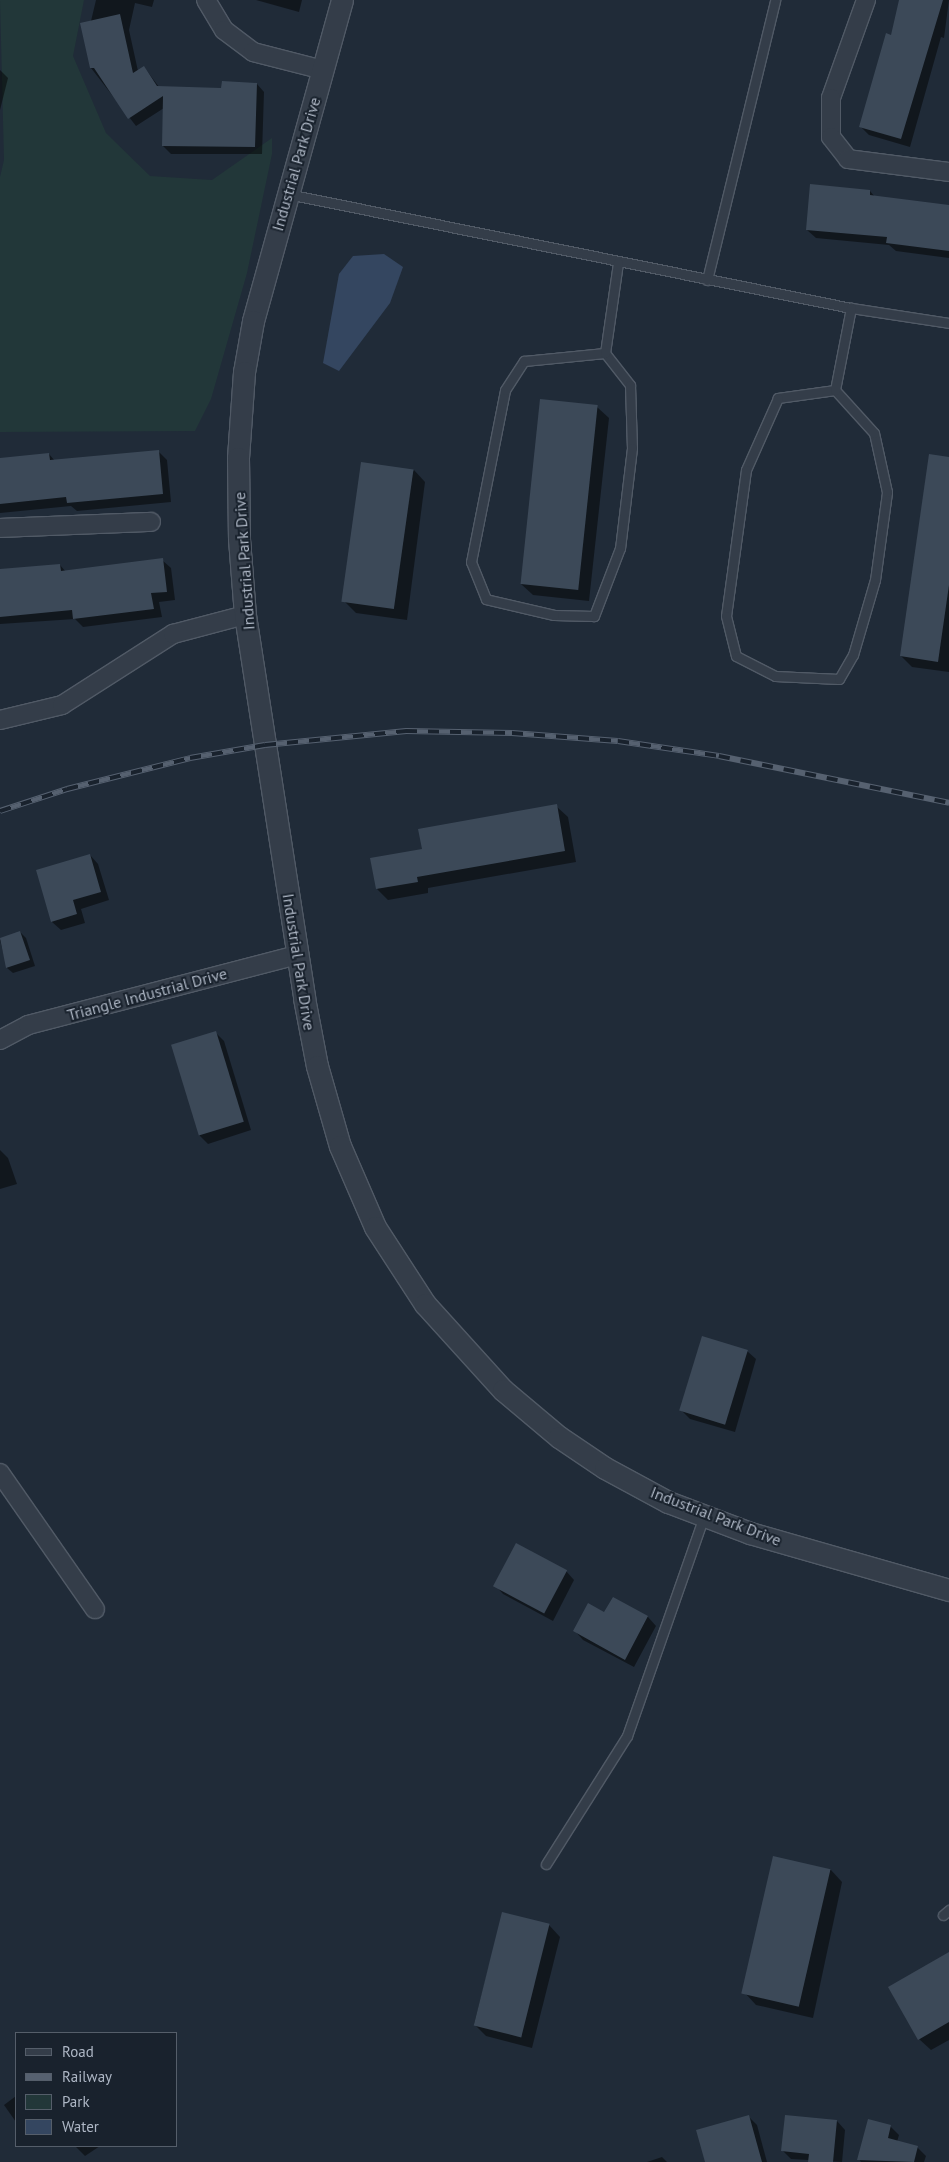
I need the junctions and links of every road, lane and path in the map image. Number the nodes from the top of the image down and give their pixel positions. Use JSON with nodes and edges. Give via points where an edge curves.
{"nodes":[{"id":1,"x":206,"y":0,"type":"edge"},
{"id":2,"x":342,"y":0,"type":"edge"},
{"id":3,"x":775,"y":0,"type":"edge"},
{"id":4,"x":866,"y":0,"type":"edge"},
{"id":5,"x":323,"y":70,"type":"junction"},
{"id":6,"x":949,"y":172,"type":"edge"},
{"id":7,"x":288,"y":194,"type":"junction"},
{"id":8,"x":618,"y":263,"type":"junction"},
{"id":9,"x":707,"y":280,"type":"junction"},
{"id":10,"x":851,"y":308,"type":"junction"},
{"id":11,"x":949,"y":323,"type":"edge"},
{"id":12,"x":605,"y":353,"type":"junction"},
{"id":13,"x":834,"y":390,"type":"junction"},
{"id":14,"x":151,"y":522,"type":"dead end"},
{"id":15,"x":0,"y":528,"type":"edge"},
{"id":16,"x":246,"y":616,"type":"junction"},
{"id":17,"x":0,"y":720,"type":"edge"},
{"id":18,"x":297,"y":955,"type":"junction"},
{"id":19,"x":0,"y":1040,"type":"edge"},
{"id":20,"x":0,"y":1473,"type":"edge"},
{"id":21,"x":704,"y":1516,"type":"junction"},
{"id":22,"x":949,"y":1590,"type":"edge"},
{"id":23,"x":95,"y":1609,"type":"dead end"},
{"id":24,"x":546,"y":1864,"type":"dead end"}],
"edges":[{"from":1,"to":5,"type":"street","via":[[224,30],[253,52]]},
{"from":2,"to":5,"type":"street","name":"Industrial Park Drive"},
{"from":3,"to":9,"type":"lane"},
{"from":4,"to":6,"type":"street","via":[[831,98],[831,137],[848,159]]},
{"from":5,"to":7,"type":"street","name":"Industrial Park Drive"},
{"from":7,"to":8,"type":"lane"},
{"from":7,"to":16,"type":"street","name":"Industrial Park Drive","via":[[253,321],[244,372],[238,458],[239,539]]},
{"from":8,"to":9,"type":"lane"},
{"from":8,"to":12,"type":"lane"},
{"from":9,"to":10,"type":"lane"},
{"from":10,"to":11,"type":"lane"},
{"from":10,"to":13,"type":"lane"},
{"from":12,"to":12,"type":"lane","via":[[524,361],[505,390],[471,562],[486,600],[554,615],[594,616],[620,548],[632,448],[630,385]]},
{"from":13,"to":13,"type":"lane","via":[[874,433],[887,492],[875,580],[854,655],[839,679],[775,676],[736,656],[726,616],[746,470],[778,398]]},
{"from":14,"to":15,"type":"street"},
{"from":16,"to":17,"type":"street","via":[[172,634],[62,705]]},
{"from":16,"to":18,"type":"street","name":"Industrial Park Drive"},
{"from":18,"to":19,"type":"street","name":"Triangle Industrial Drive","via":[[28,1025]]},
{"from":18,"to":21,"type":"street","name":"Industrial Park Drive","via":[[317,1066],[340,1146],[376,1227],[425,1304],[503,1390],[559,1438],[604,1468],[668,1502]]},
{"from":20,"to":23,"type":"street"},
{"from":21,"to":22,"type":"street","name":"Industrial Park Drive","via":[[750,1533]]},
{"from":21,"to":24,"type":"lane","via":[[627,1736]]}]}
